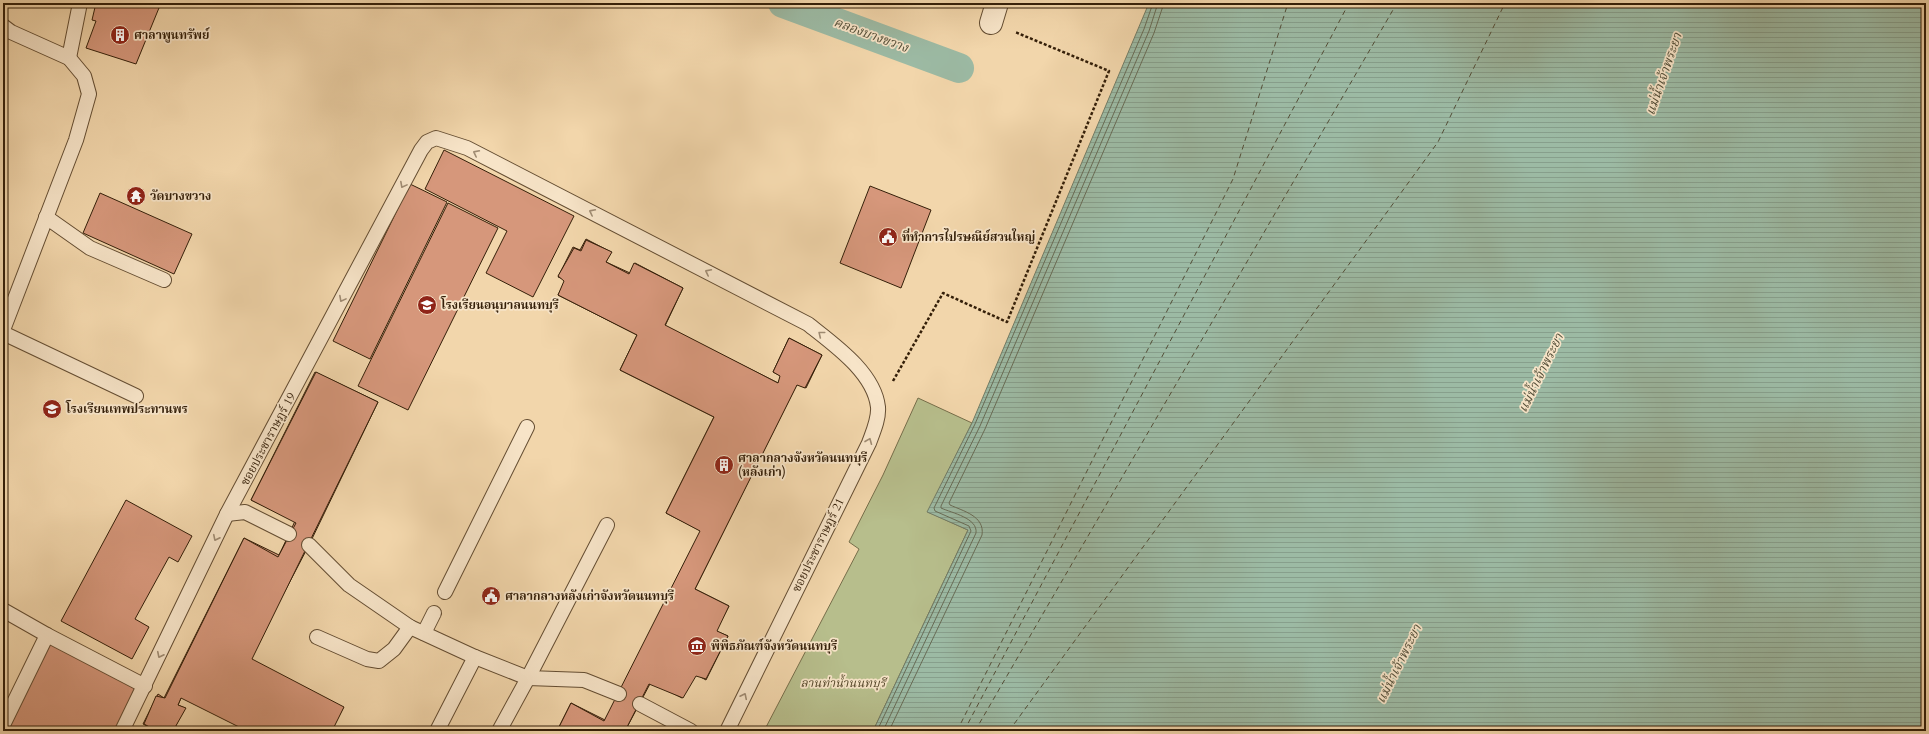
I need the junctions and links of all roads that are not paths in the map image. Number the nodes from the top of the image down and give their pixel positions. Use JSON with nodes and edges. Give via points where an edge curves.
{"nodes":[{"id":1,"x":80,"y":3,"type":"edge"},
{"id":2,"x":3,"y":26,"type":"edge"},
{"id":3,"x":69,"y":58,"type":"junction"},
{"id":4,"x":46,"y":217,"type":"junction"},
{"id":5,"x":164,"y":280,"type":"dead end"},
{"id":6,"x":3,"y":332,"type":"edge"},
{"id":7,"x":136,"y":396,"type":"dead end"},
{"id":8,"x":878,"y":407,"type":"joint"},
{"id":9,"x":527,"y":427,"type":"dead end"},
{"id":10,"x":227,"y":514,"type":"junction"},
{"id":11,"x":607,"y":524,"type":"dead end"},
{"id":12,"x":289,"y":534,"type":"dead end"},
{"id":13,"x":310,"y":545,"type":"dead end"},
{"id":14,"x":445,"y":592,"type":"dead end"},
{"id":15,"x":3,"y":610,"type":"edge"},
{"id":16,"x":434,"y":613,"type":"dead end"},
{"id":17,"x":410,"y":627,"type":"junction"},
{"id":18,"x":424,"y":634,"type":"junction"},
{"id":19,"x":47,"y":635,"type":"junction"},
{"id":20,"x":317,"y":637,"type":"dead end"},
{"id":21,"x":475,"y":657,"type":"junction"},
{"id":22,"x":528,"y":678,"type":"junction"},
{"id":23,"x":145,"y":686,"type":"junction"},
{"id":24,"x":619,"y":694,"type":"dead end"},
{"id":25,"x":640,"y":704,"type":"dead end"},
{"id":26,"x":3,"y":725,"type":"edge"},
{"id":27,"x":122,"y":731,"type":"edge"},
{"id":28,"x":437,"y":731,"type":"edge"},
{"id":29,"x":499,"y":731,"type":"edge"},
{"id":30,"x":691,"y":731,"type":"edge"},
{"id":31,"x":727,"y":731,"type":"edge"}],
"edges":[{"from":1,"to":3,"type":"lane"},
{"from":2,"to":3,"type":"lane"},
{"from":3,"to":4,"type":"lane","via":[[84,76],[89,94],[76,140]]},
{"from":4,"to":5,"type":"lane","via":[[90,248]]},
{"from":4,"to":6,"type":"lane"},
{"from":6,"to":7,"type":"lane"},
{"from":8,"to":10,"type":"lane","name":"ซอยประชาราษฎร์ 19","one_way":true,"via":[[872,390],[852,359],[808,324],[467,148],[436,138],[427,142],[421,150]]},
{"from":31,"to":8,"type":"lane","name":"ซอยประชาราษฎร์ 21","one_way":true,"via":[[869,443]]},
{"from":9,"to":14,"type":"lane"},
{"from":10,"to":12,"type":"lane","via":[[245,512]]},
{"from":10,"to":23,"type":"lane","name":"ซอยประชาราษฎร์ 19","one_way":true},
{"from":11,"to":22,"type":"lane"},
{"from":13,"to":17,"type":"lane","via":[[349,585]]},
{"from":15,"to":19,"type":"lane"},
{"from":16,"to":18,"type":"lane"},
{"from":17,"to":18,"type":"lane"},
{"from":17,"to":20,"type":"lane","via":[[394,649],[379,661],[367,659]]},
{"from":18,"to":21,"type":"lane"},
{"from":19,"to":23,"type":"lane"},
{"from":19,"to":26,"type":"lane"},
{"from":21,"to":22,"type":"lane"},
{"from":21,"to":28,"type":"lane"},
{"from":22,"to":24,"type":"lane","via":[[584,680]]},
{"from":22,"to":29,"type":"lane"},
{"from":23,"to":27,"type":"lane","name":"ซอยประชาราษฎร์ 19"},
{"from":25,"to":30,"type":"lane"}]}
